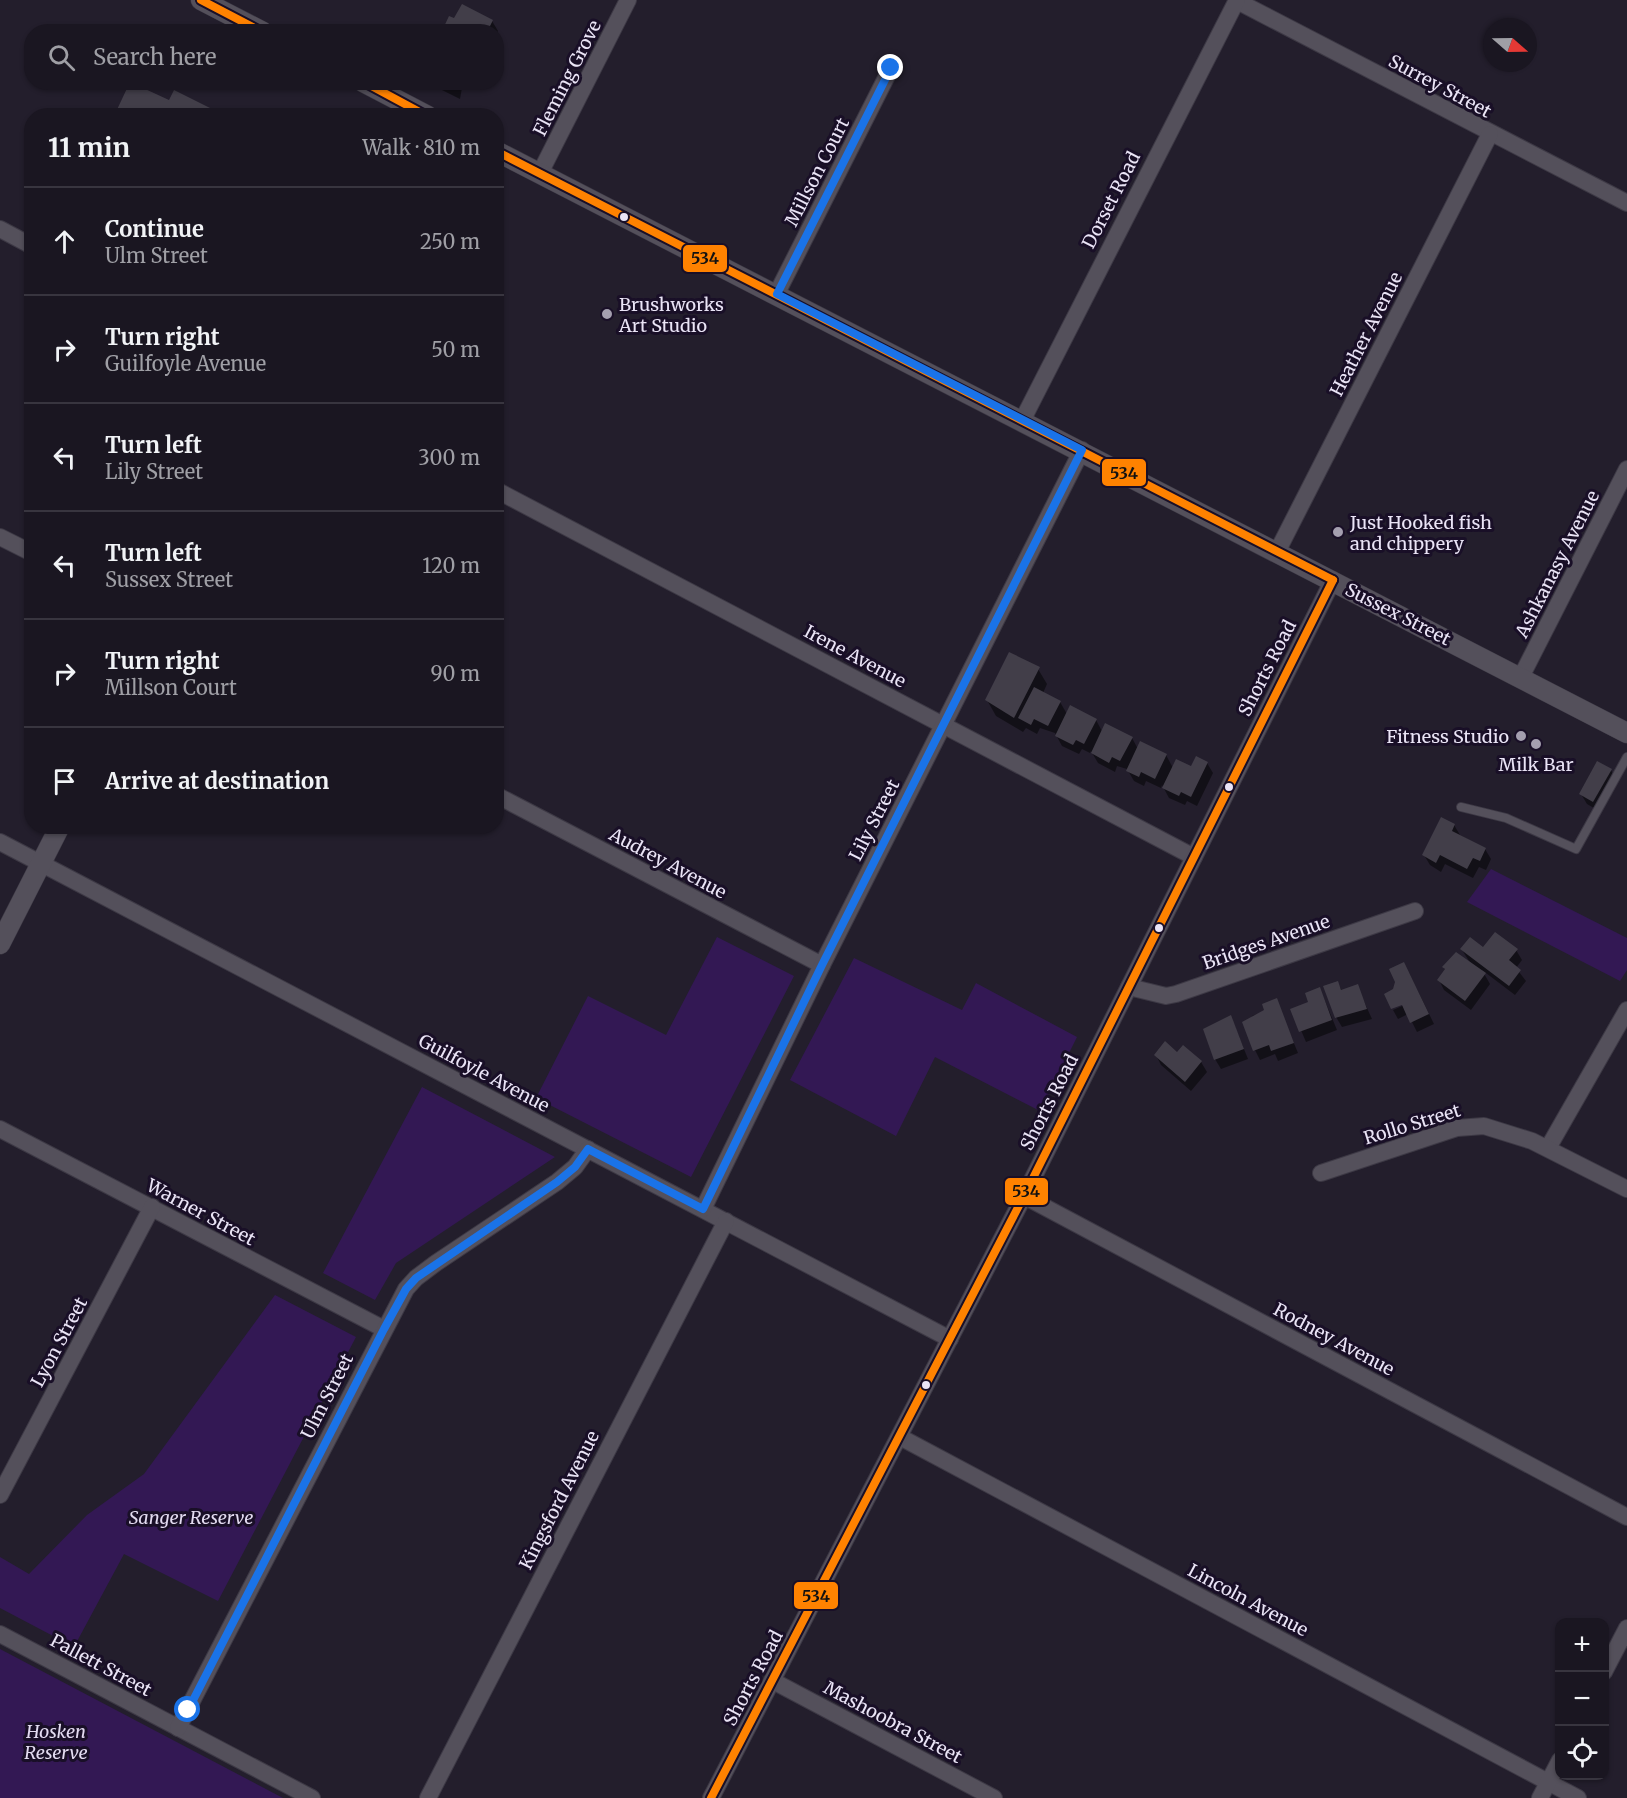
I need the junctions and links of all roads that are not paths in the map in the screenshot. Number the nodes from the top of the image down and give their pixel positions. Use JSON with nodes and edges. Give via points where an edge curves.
{"nodes":[{"id":1,"x":201,"y":0,"type":"edge"},
{"id":2,"x":628,"y":0,"type":"edge"},
{"id":3,"x":1237,"y":1,"type":"edge"},
{"id":4,"x":248,"y":24,"type":"edge"},
{"id":5,"x":891,"y":68,"type":"dead end"},
{"id":6,"x":378,"y":90,"type":"edge"},
{"id":7,"x":411,"y":108,"type":"edge"},
{"id":8,"x":1490,"y":134,"type":"junction"},
{"id":9,"x":504,"y":154,"type":"edge"},
{"id":10,"x":540,"y":173,"type":"junction"},
{"id":11,"x":1627,"y":203,"type":"edge"},
{"id":12,"x":0,"y":229,"type":"edge"},
{"id":13,"x":24,"y":242,"type":"edge"},
{"id":14,"x":777,"y":294,"type":"junction"},
{"id":15,"x":1023,"y":420,"type":"junction"},
{"id":16,"x":1082,"y":450,"type":"junction"},
{"id":17,"x":1627,"y":469,"type":"edge"},
{"id":18,"x":504,"y":494,"type":"edge"},
{"id":19,"x":0,"y":537,"type":"edge"},
{"id":20,"x":24,"y":550,"type":"edge"},
{"id":21,"x":1277,"y":552,"type":"junction"},
{"id":22,"x":1333,"y":580,"type":"junction"},
{"id":23,"x":1521,"y":677,"type":"junction"},
{"id":24,"x":944,"y":725,"type":"junction"},
{"id":25,"x":1627,"y":733,"type":"edge"},
{"id":26,"x":1627,"y":757,"type":"edge"},
{"id":27,"x":504,"y":799,"type":"edge"},
{"id":28,"x":1461,"y":807,"type":"dead end"},
{"id":29,"x":56,"y":834,"type":"edge"},
{"id":30,"x":0,"y":842,"type":"edge"},
{"id":31,"x":1194,"y":857,"type":"junction"},
{"id":32,"x":42,"y":863,"type":"junction"},
{"id":33,"x":1415,"y":911,"type":"dead end"},
{"id":34,"x":0,"y":944,"type":"edge"},
{"id":35,"x":822,"y":965,"type":"junction"},
{"id":36,"x":1129,"y":987,"type":"junction"},
{"id":37,"x":1627,"y":1010,"type":"edge"},
{"id":38,"x":0,"y":1129,"type":"edge"},
{"id":39,"x":1548,"y":1148,"type":"junction"},
{"id":40,"x":588,"y":1149,"type":"junction"},
{"id":41,"x":1321,"y":1173,"type":"dead end"},
{"id":42,"x":1627,"y":1188,"type":"edge"},
{"id":43,"x":1024,"y":1196,"type":"junction"},
{"id":44,"x":152,"y":1207,"type":"junction"},
{"id":45,"x":703,"y":1209,"type":"junction"},
{"id":46,"x":726,"y":1221,"type":"junction"},
{"id":47,"x":384,"y":1329,"type":"junction"},
{"id":48,"x":950,"y":1339,"type":"junction"},
{"id":49,"x":900,"y":1437,"type":"junction"},
{"id":50,"x":0,"y":1495,"type":"edge"},
{"id":51,"x":1627,"y":1516,"type":"edge"},
{"id":52,"x":1627,"y":1628,"type":"edge"},
{"id":53,"x":0,"y":1634,"type":"edge"},
{"id":54,"x":1609,"y":1664,"type":"edge"},
{"id":55,"x":773,"y":1681,"type":"junction"},
{"id":56,"x":178,"y":1728,"type":"junction"},
{"id":57,"x":1555,"y":1769,"type":"edge"},
{"id":58,"x":1548,"y":1782,"type":"junction"},
{"id":59,"x":312,"y":1798,"type":"edge"},
{"id":60,"x":428,"y":1798,"type":"edge"},
{"id":61,"x":711,"y":1798,"type":"edge"},
{"id":62,"x":994,"y":1798,"type":"edge"},
{"id":63,"x":1540,"y":1798,"type":"edge"},
{"id":64,"x":1578,"y":1798,"type":"edge"}],
"edges":[{"from":1,"to":4,"type":"street"},
{"from":2,"to":10,"type":"street","name":"Fleming Grove"},
{"from":3,"to":8,"type":"street","name":"Surrey Street"},
{"from":3,"to":15,"type":"street","name":"Dorset Road"},
{"from":5,"to":14,"type":"street","name":"Millson Court"},
{"from":6,"to":7,"type":"street"},
{"from":8,"to":11,"type":"street","name":"Surrey Street"},
{"from":8,"to":21,"type":"street","name":"Heather Avenue"},
{"from":9,"to":10,"type":"street","name":"Sussex Street"},
{"from":10,"to":14,"type":"street","name":"Sussex Street"},
{"from":12,"to":13,"type":"street"},
{"from":14,"to":15,"type":"street","name":"Sussex Street"},
{"from":15,"to":16,"type":"street","name":"Sussex Street"},
{"from":16,"to":21,"type":"street","name":"Sussex Street"},
{"from":16,"to":24,"type":"street","name":"Lily Street"},
{"from":17,"to":23,"type":"street","name":"Ashkanasy Avenue"},
{"from":18,"to":24,"type":"street","name":"Irene Avenue"},
{"from":19,"to":20,"type":"street"},
{"from":21,"to":22,"type":"street","name":"Sussex Street"},
{"from":22,"to":23,"type":"street","name":"Sussex Street"},
{"from":22,"to":31,"type":"street","name":"Shorts Road"},
{"from":23,"to":25,"type":"street","name":"Sussex Street"},
{"from":24,"to":31,"type":"street","name":"Irene Avenue"},
{"from":24,"to":35,"type":"street","name":"Lily Street"},
{"from":26,"to":28,"type":"lane","via":[[1576,849],[1506,818]]},
{"from":27,"to":35,"type":"street","name":"Audrey Avenue"},
{"from":29,"to":32,"type":"street"},
{"from":30,"to":32,"type":"street","name":"Guilfoyle Avenue"},
{"from":31,"to":36,"type":"street","name":"Shorts Road"},
{"from":32,"to":34,"type":"street"},
{"from":32,"to":40,"type":"street","name":"Guilfoyle Avenue"},
{"from":33,"to":36,"type":"street","name":"Bridges Avenue","via":[[1176,994],[1159,995]]},
{"from":35,"to":45,"type":"street","name":"Lily Street"},
{"from":36,"to":43,"type":"street","name":"Shorts Road"},
{"from":37,"to":39,"type":"street"},
{"from":38,"to":44,"type":"street","name":"Warner Street"},
{"from":39,"to":41,"type":"street","name":"Rollo Street","via":[[1510,1132],[1472,1126]]},
{"from":39,"to":42,"type":"street","name":"Rollo Street"},
{"from":40,"to":45,"type":"street","name":"Guilfoyle Avenue"},
{"from":40,"to":47,"type":"street","name":"Ulm Street","via":[[557,1182],[416,1278]]},
{"from":43,"to":48,"type":"street","name":"Shorts Road"},
{"from":43,"to":51,"type":"street","name":"Rodney Avenue"},
{"from":44,"to":47,"type":"street","name":"Warner Street"},
{"from":44,"to":50,"type":"street","name":"Lyon Street"},
{"from":45,"to":46,"type":"street","name":"Guilfoyle Avenue"},
{"from":46,"to":48,"type":"street","name":"Guilfoyle Avenue"},
{"from":46,"to":60,"type":"street","name":"Kingsford Avenue"},
{"from":47,"to":56,"type":"street","name":"Ulm Street"},
{"from":48,"to":49,"type":"street","name":"Shorts Road"},
{"from":49,"to":55,"type":"street","name":"Shorts Road"},
{"from":49,"to":58,"type":"street","name":"Lincoln Avenue"},
{"from":52,"to":54,"type":"street"},
{"from":53,"to":56,"type":"street","name":"Pallett Street"},
{"from":55,"to":61,"type":"street","name":"Shorts Road"},
{"from":55,"to":62,"type":"street","name":"Mashoobra Street"},
{"from":56,"to":59,"type":"street","name":"Pallett Street"},
{"from":57,"to":58,"type":"street"},
{"from":58,"to":63,"type":"street"},
{"from":58,"to":64,"type":"street","name":"Lincoln Avenue"}]}
